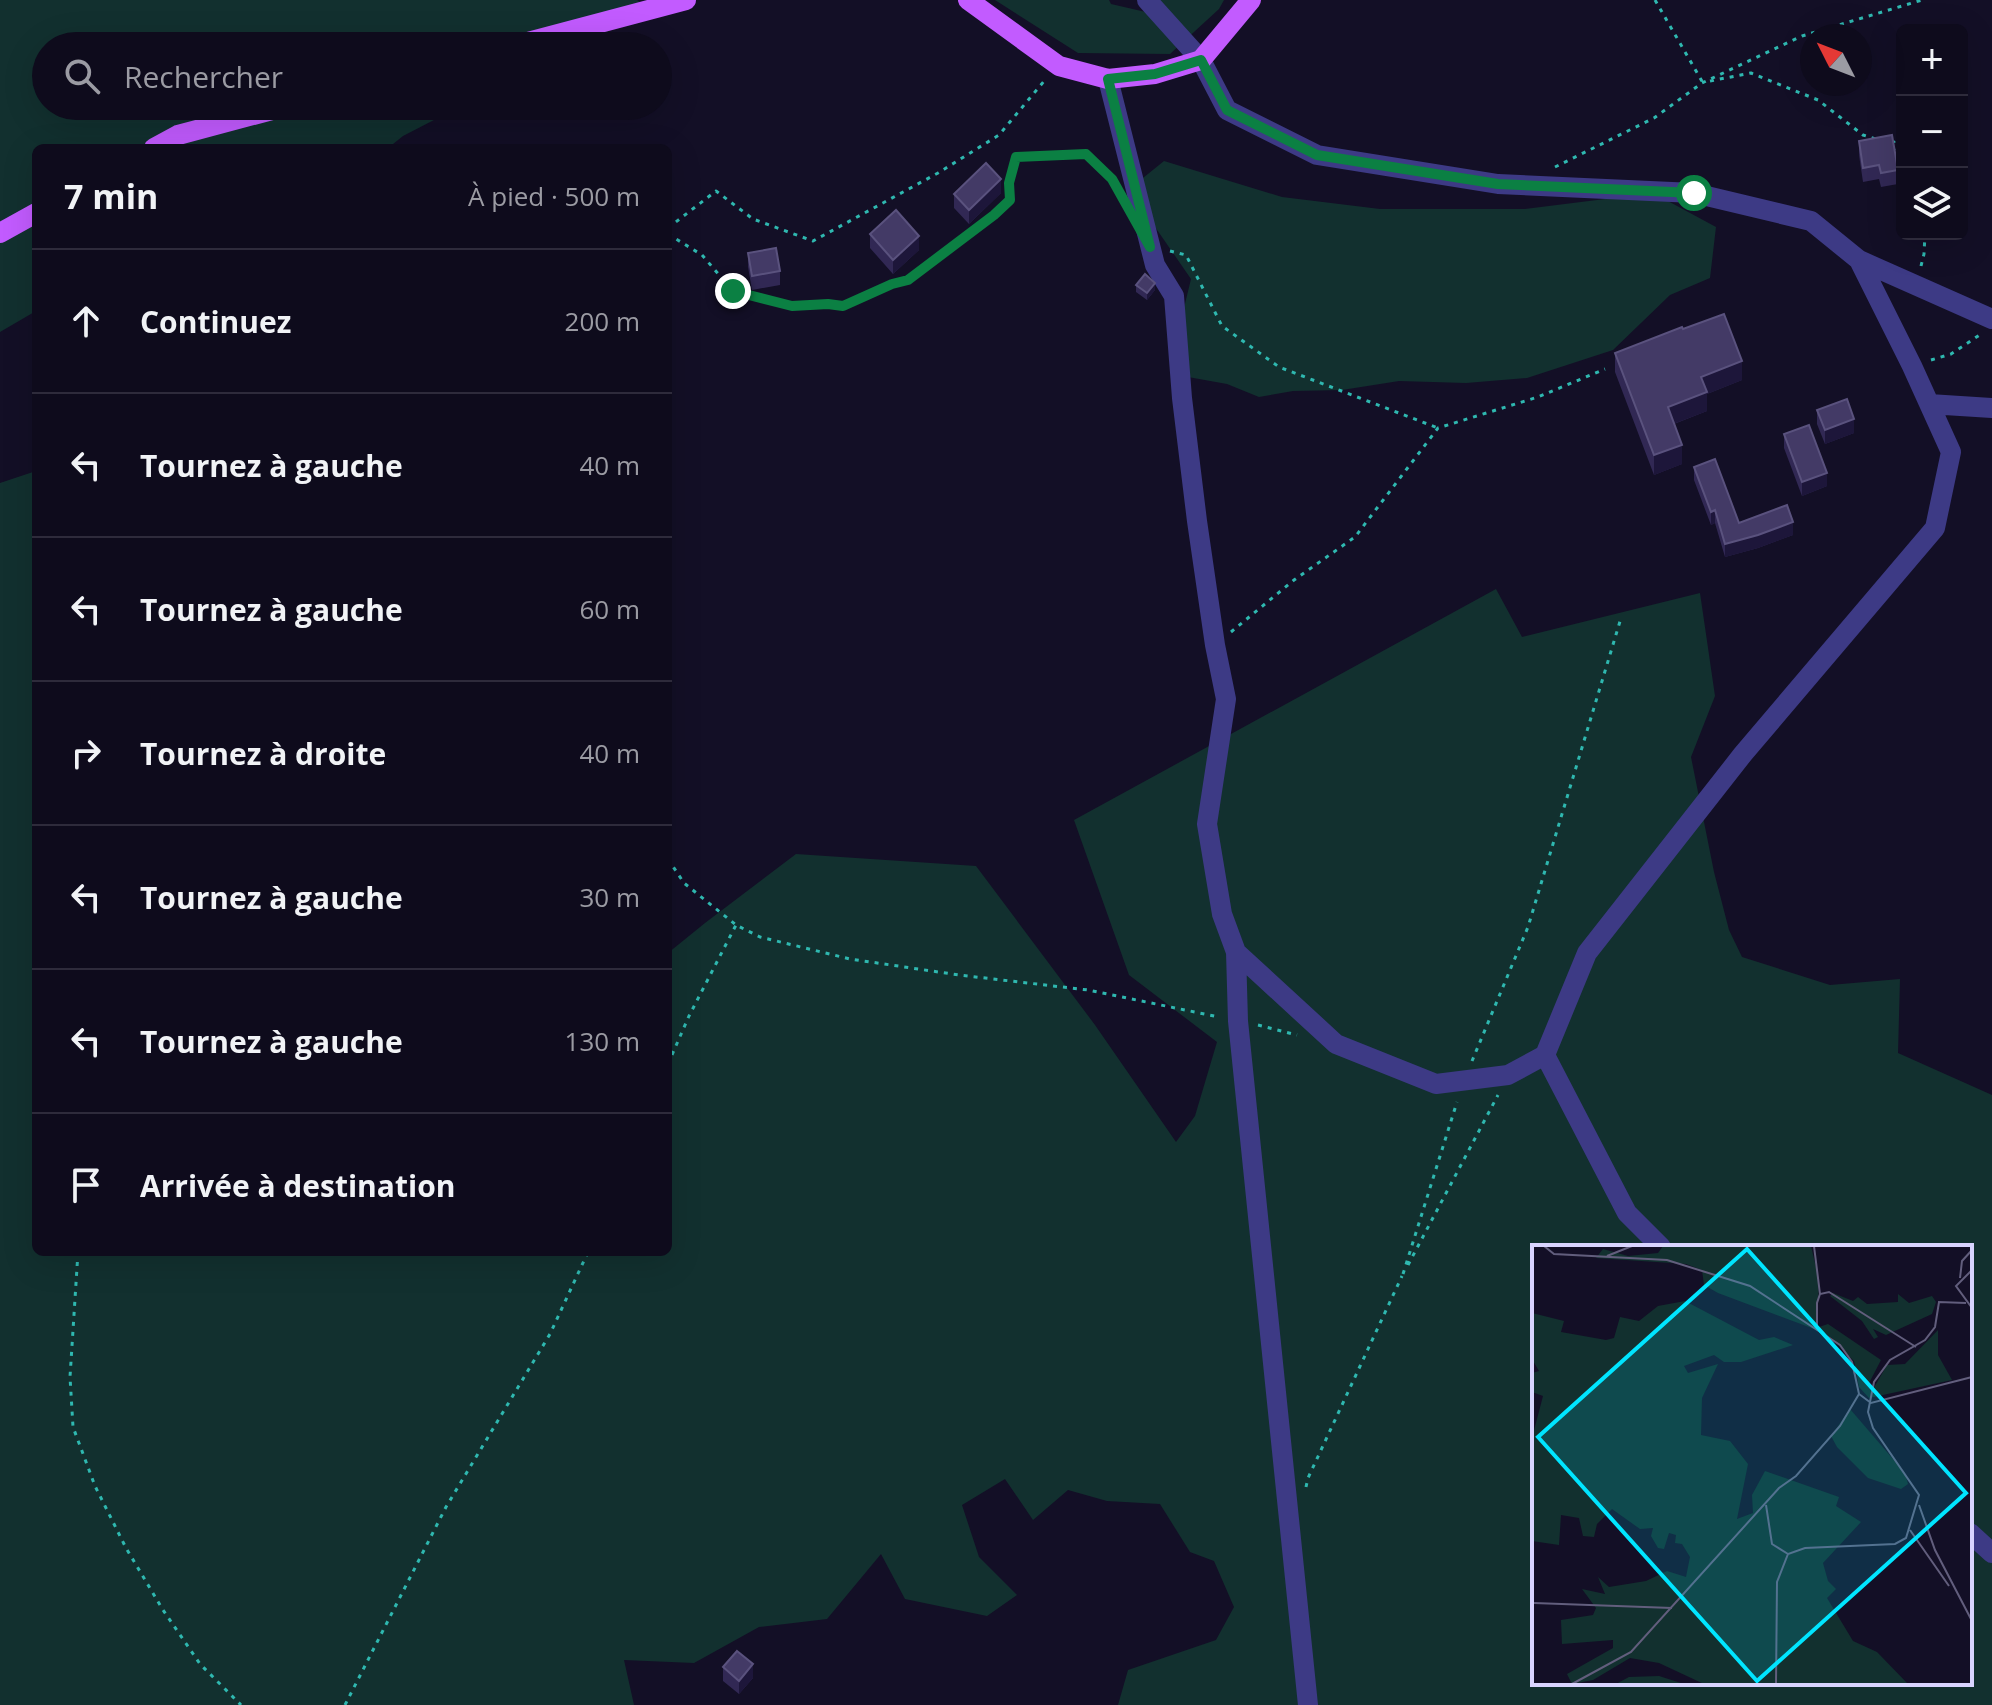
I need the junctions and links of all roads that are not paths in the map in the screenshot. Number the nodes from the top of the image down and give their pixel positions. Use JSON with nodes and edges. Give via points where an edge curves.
{"nodes":[{"id":1,"x":686,"y":0,"type":"edge"},
{"id":2,"x":968,"y":0,"type":"edge"},
{"id":3,"x":1147,"y":0,"type":"edge"},
{"id":4,"x":1251,"y":0,"type":"edge"},
{"id":5,"x":644,"y":5,"type":"edge"},
{"id":6,"x":558,"y":32,"type":"edge"},
{"id":7,"x":1201,"y":60,"type":"junction"},
{"id":8,"x":1108,"y":79,"type":"junction"},
{"id":9,"x":234,"y":120,"type":"edge"},
{"id":10,"x":161,"y":144,"type":"edge"},
{"id":11,"x":32,"y":215,"type":"edge"},
{"id":12,"x":0,"y":233,"type":"edge"},
{"id":13,"x":1859,"y":260,"type":"junction"},
{"id":14,"x":1987,"y":326,"type":"edge"},
{"id":15,"x":1929,"y":404,"type":"junction"},
{"id":16,"x":1992,"y":408,"type":"edge"},
{"id":17,"x":1236,"y":952,"type":"junction"},
{"id":18,"x":1545,"y":1055,"type":"junction"},
{"id":19,"x":1659,"y":1245,"type":"edge"},
{"id":20,"x":1972,"y":1535,"type":"edge"},
{"id":21,"x":1992,"y":1553,"type":"edge"},
{"id":22,"x":1308,"y":1705,"type":"edge"}],
"edges":[{"from":1,"to":5,"type":"main road"},
{"from":2,"to":8,"type":"main road","via":[[1059,66]]},
{"from":3,"to":7,"type":"street"},
{"from":4,"to":7,"type":"main road"},
{"from":5,"to":6,"type":"main road"},
{"from":7,"to":8,"type":"main road","via":[[1155,74]]},
{"from":7,"to":13,"type":"street","via":[[1227,110],[1317,155],[1498,184],[1694,193],[1811,221]]},
{"from":8,"to":17,"type":"street","via":[[1155,265],[1174,296],[1197,521],[1226,699],[1207,824],[1222,914]]},
{"from":9,"to":10,"type":"main road"},
{"from":11,"to":12,"type":"main road"},
{"from":13,"to":14,"type":"street","via":[[1915,284]]},
{"from":13,"to":15,"type":"street"},
{"from":15,"to":16,"type":"street"},
{"from":15,"to":18,"type":"street","via":[[1951,452],[1935,528],[1743,754],[1587,953]]},
{"from":17,"to":18,"type":"street","via":[[1336,1044],[1436,1084],[1508,1075]]},
{"from":17,"to":22,"type":"street","via":[[1238,1021]]},
{"from":18,"to":19,"type":"street","via":[[1627,1213]]},
{"from":20,"to":21,"type":"street"}]}
